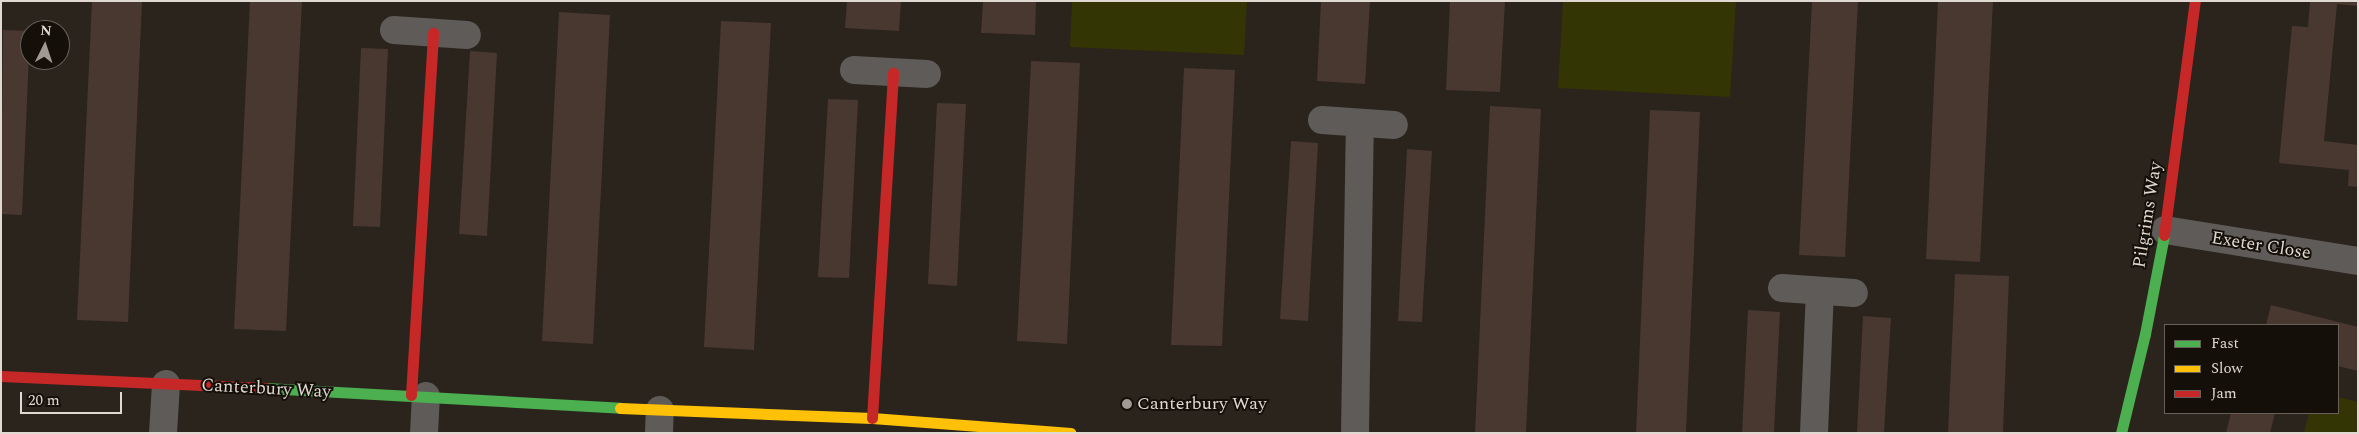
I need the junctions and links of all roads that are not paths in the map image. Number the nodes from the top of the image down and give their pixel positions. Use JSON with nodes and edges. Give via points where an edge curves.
{"nodes":[{"id":1,"x":2195,"y":1,"type":"edge"},
{"id":2,"x":394,"y":30,"type":"dead end"},
{"id":3,"x":433,"y":33,"type":"junction"},
{"id":4,"x":467,"y":35,"type":"dead end"},
{"id":5,"x":854,"y":70,"type":"dead end"},
{"id":6,"x":893,"y":73,"type":"junction"},
{"id":7,"x":927,"y":74,"type":"dead end"},
{"id":8,"x":1322,"y":120,"type":"dead end"},
{"id":9,"x":1360,"y":124,"type":"junction"},
{"id":10,"x":1394,"y":125,"type":"dead end"},
{"id":11,"x":2165,"y":230,"type":"junction"},
{"id":12,"x":2358,"y":261,"type":"edge"},
{"id":13,"x":1782,"y":288,"type":"dead end"},
{"id":14,"x":1820,"y":291,"type":"junction"},
{"id":15,"x":1854,"y":293,"type":"dead end"},
{"id":16,"x":1,"y":376,"type":"edge"},
{"id":17,"x":166,"y":384,"type":"junction"},
{"id":18,"x":419,"y":396,"type":"junction"},
{"id":19,"x":872,"y":418,"type":"junction"},
{"id":20,"x":659,"y":421,"type":"edge"},
{"id":21,"x":163,"y":433,"type":"edge"},
{"id":22,"x":424,"y":433,"type":"edge"},
{"id":23,"x":1070,"y":433,"type":"edge"},
{"id":24,"x":1355,"y":433,"type":"edge"},
{"id":25,"x":1814,"y":433,"type":"edge"},
{"id":26,"x":2121,"y":433,"type":"edge"}],
"edges":[{"from":1,"to":11,"type":"street","name":"Pilgrims Way"},
{"from":2,"to":3,"type":"street"},
{"from":3,"to":4,"type":"street"},
{"from":3,"to":18,"type":"street"},
{"from":5,"to":6,"type":"street"},
{"from":6,"to":7,"type":"street"},
{"from":6,"to":19,"type":"street"},
{"from":8,"to":9,"type":"street"},
{"from":9,"to":10,"type":"street"},
{"from":9,"to":24,"type":"street"},
{"from":11,"to":12,"type":"street","name":"Exeter Close"},
{"from":11,"to":26,"type":"street","name":"Pilgrims Way"},
{"from":13,"to":14,"type":"street"},
{"from":14,"to":15,"type":"street"},
{"from":14,"to":25,"type":"street"},
{"from":16,"to":17,"type":"street","name":"Canterbury Way"},
{"from":17,"to":18,"type":"street","name":"Canterbury Way"},
{"from":17,"to":21,"type":"street"},
{"from":18,"to":20,"type":"street","name":"Canterbury Way"},
{"from":18,"to":22,"type":"street"},
{"from":19,"to":20,"type":"street","name":"Canterbury Way"},
{"from":19,"to":23,"type":"street","name":"Canterbury Way"}]}
